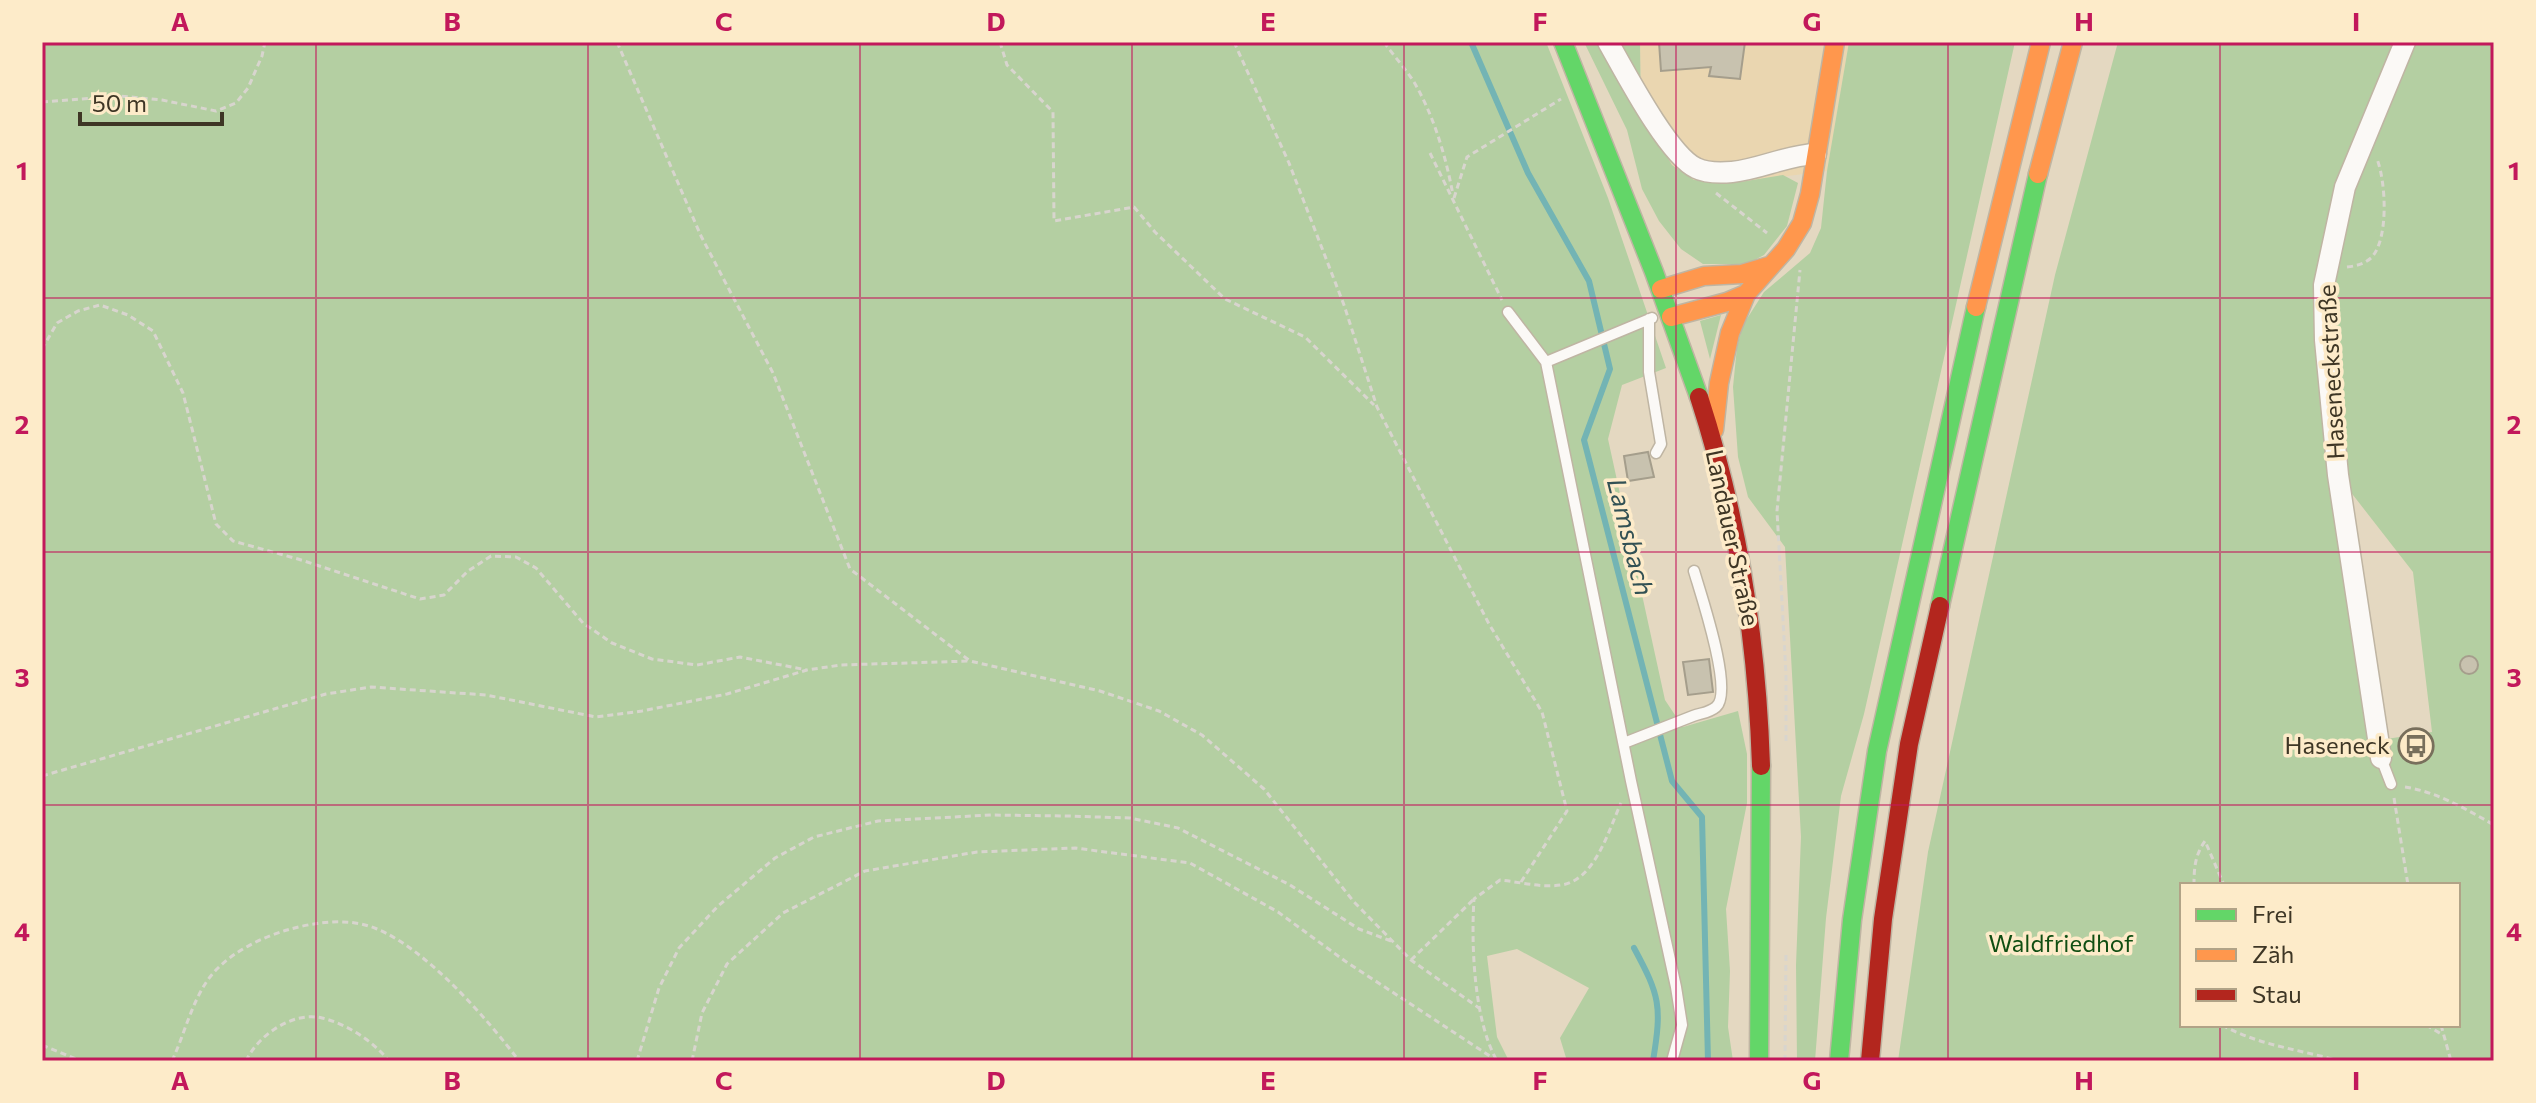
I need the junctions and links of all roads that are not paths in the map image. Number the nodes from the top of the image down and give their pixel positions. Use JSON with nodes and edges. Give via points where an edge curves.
{"nodes":[{"id":1,"x":1563,"y":42,"type":"edge"},
{"id":2,"x":1608,"y":42,"type":"edge"},
{"id":3,"x":1835,"y":42,"type":"edge"},
{"id":4,"x":2041,"y":42,"type":"edge"},
{"id":5,"x":2073,"y":42,"type":"edge"},
{"id":6,"x":2405,"y":42,"type":"edge"},
{"id":7,"x":1816,"y":154,"type":"junction"},
{"id":8,"x":1769,"y":266,"type":"junction"},
{"id":9,"x":1661,"y":289,"type":"junction"},
{"id":10,"x":1746,"y":294,"type":"junction"},
{"id":11,"x":1508,"y":312,"type":"road end"},
{"id":12,"x":1670,"y":314,"type":"junction"},
{"id":13,"x":1649,"y":319,"type":"junction"},
{"id":14,"x":1546,"y":362,"type":"junction"},
{"id":15,"x":1713,"y":443,"type":"junction"},
{"id":16,"x":1656,"y":453,"type":"dead end"},
{"id":17,"x":1694,"y":571,"type":"dead end"},
{"id":18,"x":1624,"y":743,"type":"junction"},
{"id":19,"x":2381,"y":758,"type":"joint"},
{"id":20,"x":2391,"y":784,"type":"road end"},
{"id":21,"x":1672,"y":1061,"type":"edge"},
{"id":22,"x":1759,"y":1061,"type":"edge"},
{"id":23,"x":1839,"y":1061,"type":"edge"},
{"id":24,"x":1870,"y":1061,"type":"edge"}],
"edges":[{"from":1,"to":9,"type":"main road","name":"Landauer Straße"},
{"from":2,"to":7,"type":"street","via":[[1670,144],[1696,168],[1731,172]]},
{"from":3,"to":7,"type":"main road"},
{"from":4,"to":23,"type":"main road","via":[[1961,366],[1877,751],[1852,920]]},
{"from":5,"to":24,"type":"main road","via":[[2025,224],[1909,744],[1883,919]]},
{"from":6,"to":19,"type":"street","name":"Haseneckstraße","via":[[2345,187],[2324,285],[2338,475]]},
{"from":7,"to":8,"type":"main road","via":[[1802,223]]},
{"from":8,"to":9,"type":"main road"},
{"from":8,"to":10,"type":"main road"},
{"from":9,"to":12,"type":"main road","name":"Landauer Straße"},
{"from":10,"to":12,"type":"main road"},
{"from":10,"to":15,"type":"main road","via":[[1730,333]]},
{"from":11,"to":14,"type":"lane"},
{"from":12,"to":13,"type":"lane"},
{"from":12,"to":15,"type":"main road","name":"Landauer Straße"},
{"from":13,"to":14,"type":"lane"},
{"from":13,"to":16,"type":"lane","via":[[1649,372],[1661,444]]},
{"from":14,"to":18,"type":"lane"},
{"from":15,"to":22,"type":"main road","name":"Landauer Straße","via":[[1743,569],[1755,666],[1762,834]]},
{"from":17,"to":18,"type":"lane","via":[[1722,677],[1718,706]]},
{"from":18,"to":21,"type":"lane","via":[[1682,1025]]},
{"from":19,"to":20,"type":"lane"}]}
